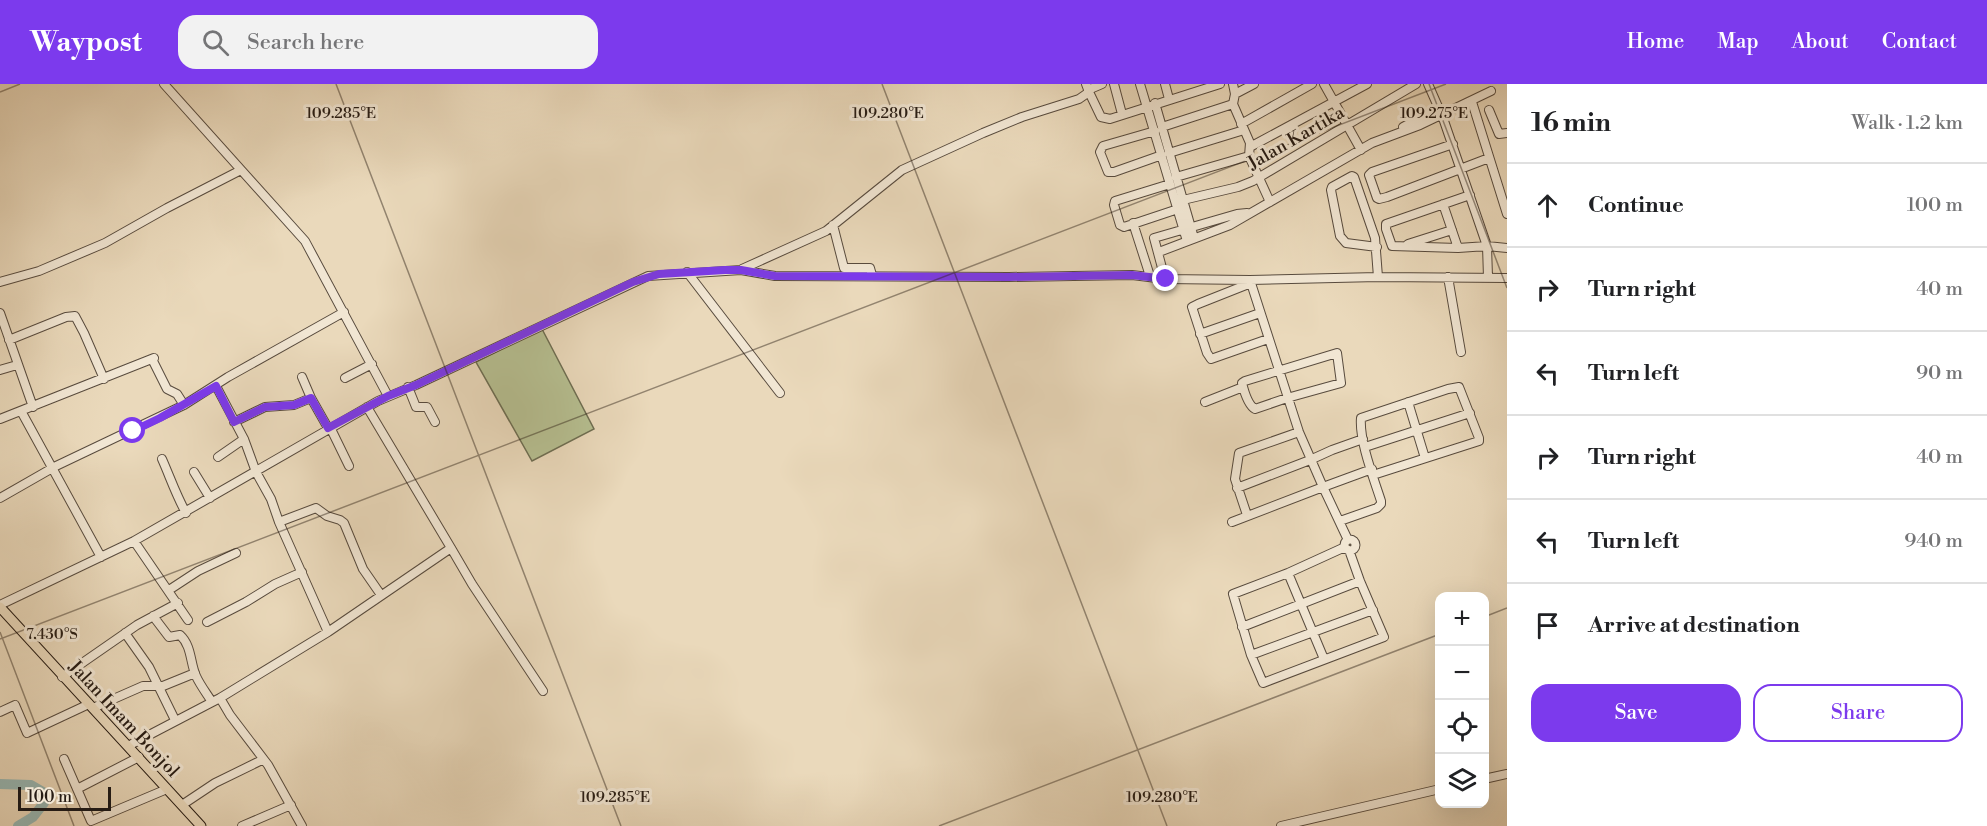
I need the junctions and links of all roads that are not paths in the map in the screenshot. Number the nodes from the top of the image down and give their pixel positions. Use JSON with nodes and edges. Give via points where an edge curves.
{"nodes":[{"id":1,"x":164,"y":84,"type":"edge"},
{"id":2,"x":1102,"y":84,"type":"edge"},
{"id":3,"x":1114,"y":84,"type":"edge"},
{"id":4,"x":1140,"y":84,"type":"edge"},
{"id":5,"x":1165,"y":84,"type":"edge"},
{"id":6,"x":1217,"y":84,"type":"edge"},
{"id":7,"x":1233,"y":84,"type":"edge"},
{"id":8,"x":1254,"y":84,"type":"edge"},
{"id":9,"x":1312,"y":84,"type":"edge"},
{"id":10,"x":1324,"y":84,"type":"edge"},
{"id":11,"x":1366,"y":84,"type":"edge"},
{"id":12,"x":1416,"y":84,"type":"edge"},
{"id":13,"x":1429,"y":84,"type":"edge"},
{"id":14,"x":1192,"y":88,"type":"edge"},
{"id":15,"x":1088,"y":89,"type":"edge"},
{"id":16,"x":1491,"y":91,"type":"dead end"},
{"id":17,"x":1235,"y":94,"type":"junction"},
{"id":18,"x":1169,"y":99,"type":"junction"},
{"id":19,"x":1472,"y":102,"type":"junction"},
{"id":20,"x":1334,"y":103,"type":"junction"},
{"id":21,"x":1233,"y":104,"type":"junction"},
{"id":22,"x":1151,"y":105,"type":"junction"},
{"id":23,"x":1489,"y":110,"type":"dead end"},
{"id":24,"x":1441,"y":111,"type":"junction"},
{"id":25,"x":1122,"y":114,"type":"junction"},
{"id":26,"x":1347,"y":126,"type":"junction"},
{"id":27,"x":1242,"y":127,"type":"junction"},
{"id":28,"x":1158,"y":129,"type":"junction"},
{"id":29,"x":1507,"y":133,"type":"edge"},
{"id":30,"x":1453,"y":144,"type":"junction"},
{"id":31,"x":1250,"y":147,"type":"junction"},
{"id":32,"x":1361,"y":150,"type":"junction"},
{"id":33,"x":1165,"y":154,"type":"junction"},
{"id":34,"x":1249,"y":156,"type":"junction"},
{"id":35,"x":1489,"y":158,"type":"junction"},
{"id":36,"x":1460,"y":168,"type":"junction"},
{"id":37,"x":241,"y":170,"type":"junction"},
{"id":38,"x":1176,"y":177,"type":"junction"},
{"id":39,"x":1259,"y":178,"type":"junction"},
{"id":40,"x":1170,"y":184,"type":"junction"},
{"id":41,"x":1470,"y":195,"type":"junction"},
{"id":42,"x":1183,"y":200,"type":"junction"},
{"id":43,"x":1270,"y":202,"type":"junction"},
{"id":44,"x":1443,"y":204,"type":"junction"},
{"id":45,"x":1178,"y":209,"type":"junction"},
{"id":46,"x":1250,"y":213,"type":"junction"},
{"id":47,"x":1507,"y":214,"type":"edge"},
{"id":48,"x":1133,"y":223,"type":"junction"},
{"id":49,"x":833,"y":225,"type":"junction"},
{"id":50,"x":1187,"y":228,"type":"junction"},
{"id":51,"x":1452,"y":230,"type":"junction"},
{"id":52,"x":1191,"y":240,"type":"junction"},
{"id":53,"x":1401,"y":246,"type":"junction"},
{"id":54,"x":1487,"y":246,"type":"junction"},
{"id":55,"x":1377,"y":247,"type":"junction"},
{"id":56,"x":1458,"y":248,"type":"junction"},
{"id":57,"x":1507,"y":248,"type":"edge"},
{"id":58,"x":1159,"y":252,"type":"junction"},
{"id":59,"x":741,"y":270,"type":"junction"},
{"id":60,"x":687,"y":272,"type":"junction"},
{"id":61,"x":872,"y":275,"type":"junction"},
{"id":62,"x":1150,"y":276,"type":"junction"},
{"id":63,"x":1378,"y":277,"type":"junction"},
{"id":64,"x":1448,"y":277,"type":"junction"},
{"id":65,"x":1488,"y":277,"type":"junction"},
{"id":66,"x":1507,"y":278,"type":"edge"},
{"id":67,"x":1166,"y":279,"type":"junction"},
{"id":68,"x":0,"y":282,"type":"edge"},
{"id":69,"x":1251,"y":282,"type":"junction"},
{"id":70,"x":344,"y":312,"type":"junction"},
{"id":71,"x":1260,"y":312,"type":"junction"},
{"id":72,"x":0,"y":313,"type":"edge"},
{"id":73,"x":1200,"y":334,"type":"junction"},
{"id":74,"x":1268,"y":339,"type":"junction"},
{"id":75,"x":9,"y":340,"type":"junction"},
{"id":76,"x":1461,"y":352,"type":"dead end"},
{"id":77,"x":17,"y":364,"type":"junction"},
{"id":78,"x":372,"y":364,"type":"junction"},
{"id":79,"x":0,"y":370,"type":"edge"},
{"id":80,"x":1278,"y":370,"type":"junction"},
{"id":81,"x":302,"y":377,"type":"dead end"},
{"id":82,"x":345,"y":378,"type":"dead end"},
{"id":83,"x":104,"y":379,"type":"junction"},
{"id":84,"x":216,"y":386,"type":"junction"},
{"id":85,"x":1243,"y":387,"type":"junction"},
{"id":86,"x":407,"y":388,"type":"junction"},
{"id":87,"x":780,"y":393,"type":"dead end"},
{"id":88,"x":391,"y":395,"type":"junction"},
{"id":89,"x":311,"y":398,"type":"junction"},
{"id":90,"x":1287,"y":398,"type":"junction"},
{"id":91,"x":1205,"y":402,"type":"dead end"},
{"id":92,"x":1408,"y":402,"type":"junction"},
{"id":93,"x":184,"y":405,"type":"junction"},
{"id":94,"x":33,"y":407,"type":"junction"},
{"id":95,"x":367,"y":407,"type":"junction"},
{"id":96,"x":21,"y":411,"type":"junction"},
{"id":97,"x":1470,"y":413,"type":"junction"},
{"id":98,"x":0,"y":419,"type":"edge"},
{"id":99,"x":234,"y":422,"type":"junction"},
{"id":100,"x":435,"y":422,"type":"dead end"},
{"id":101,"x":329,"y":427,"type":"junction"},
{"id":102,"x":1417,"y":431,"type":"junction"},
{"id":103,"x":1299,"y":432,"type":"junction"},
{"id":104,"x":244,"y":439,"type":"junction"},
{"id":105,"x":1364,"y":443,"type":"junction"},
{"id":106,"x":218,"y":457,"type":"dead end"},
{"id":107,"x":1425,"y":458,"type":"junction"},
{"id":108,"x":162,"y":459,"type":"dead end"},
{"id":109,"x":1310,"y":460,"type":"junction"},
{"id":110,"x":349,"y":466,"type":"dead end"},
{"id":111,"x":53,"y":468,"type":"junction"},
{"id":112,"x":195,"y":472,"type":"dead end"},
{"id":113,"x":256,"y":472,"type":"junction"},
{"id":114,"x":1372,"y":472,"type":"junction"},
{"id":115,"x":1323,"y":487,"type":"junction"},
{"id":116,"x":1237,"y":488,"type":"junction"},
{"id":117,"x":0,"y":498,"type":"edge"},
{"id":118,"x":210,"y":498,"type":"junction"},
{"id":119,"x":186,"y":513,"type":"junction"},
{"id":120,"x":1247,"y":515,"type":"junction"},
{"id":121,"x":1340,"y":521,"type":"junction"},
{"id":122,"x":279,"y":522,"type":"junction"},
{"id":123,"x":1232,"y":522,"type":"dead end"},
{"id":124,"x":134,"y":541,"type":"junction"},
{"id":125,"x":1347,"y":546,"type":"junction"},
{"id":126,"x":451,"y":548,"type":"junction"},
{"id":127,"x":236,"y":554,"type":"dead end"},
{"id":128,"x":101,"y":557,"type":"junction"},
{"id":129,"x":302,"y":572,"type":"junction"},
{"id":130,"x":1288,"y":573,"type":"junction"},
{"id":131,"x":1360,"y":581,"type":"junction"},
{"id":132,"x":169,"y":590,"type":"junction"},
{"id":133,"x":381,"y":595,"type":"junction"},
{"id":134,"x":178,"y":603,"type":"junction"},
{"id":135,"x":0,"y":606,"type":"edge"},
{"id":136,"x":1300,"y":606,"type":"junction"},
{"id":137,"x":1373,"y":609,"type":"junction"},
{"id":138,"x":153,"y":616,"type":"junction"},
{"id":139,"x":188,"y":620,"type":"dead end"},
{"id":140,"x":207,"y":622,"type":"dead end"},
{"id":141,"x":1242,"y":627,"type":"junction"},
{"id":142,"x":328,"y":632,"type":"junction"},
{"id":143,"x":1312,"y":632,"type":"junction"},
{"id":144,"x":125,"y":633,"type":"junction"},
{"id":145,"x":1251,"y":655,"type":"junction"},
{"id":146,"x":1323,"y":659,"type":"junction"},
{"id":147,"x":195,"y":673,"type":"junction"},
{"id":148,"x":62,"y":677,"type":"junction"},
{"id":149,"x":159,"y":687,"type":"junction"},
{"id":150,"x":543,"y":691,"type":"dead end"},
{"id":151,"x":220,"y":698,"type":"junction"},
{"id":152,"x":212,"y":702,"type":"junction"},
{"id":153,"x":91,"y":706,"type":"junction"},
{"id":154,"x":0,"y":712,"type":"edge"},
{"id":155,"x":176,"y":720,"type":"junction"},
{"id":156,"x":128,"y":746,"type":"junction"},
{"id":157,"x":139,"y":757,"type":"junction"},
{"id":158,"x":64,"y":759,"type":"dead end"},
{"id":159,"x":262,"y":760,"type":"junction"},
{"id":160,"x":1507,"y":774,"type":"edge"},
{"id":161,"x":1489,"y":778,"type":"edge"},
{"id":162,"x":77,"y":789,"type":"junction"},
{"id":163,"x":167,"y":789,"type":"junction"},
{"id":164,"x":1435,"y":790,"type":"edge"},
{"id":165,"x":182,"y":805,"type":"junction"},
{"id":166,"x":291,"y":805,"type":"junction"},
{"id":167,"x":201,"y":826,"type":"edge"},
{"id":168,"x":242,"y":826,"type":"edge"},
{"id":169,"x":302,"y":826,"type":"edge"},
{"id":170,"x":1281,"y":826,"type":"edge"}],
"edges":[{"from":1,"to":37,"type":"street"},
{"from":2,"to":15,"type":"street"},
{"from":3,"to":25,"type":"street"},
{"from":4,"to":22,"type":"street"},
{"from":5,"to":18,"type":"street"},
{"from":6,"to":14,"type":"street"},
{"from":7,"to":17,"type":"street"},
{"from":8,"to":17,"type":"street"},
{"from":9,"to":27,"type":"street"},
{"from":10,"to":20,"type":"street"},
{"from":11,"to":20,"type":"street"},
{"from":12,"to":26,"type":"street","name":"Jalan Kartika"},
{"from":13,"to":24,"type":"street"},
{"from":14,"to":18,"type":"street"},
{"from":15,"to":25,"type":"street","via":[[1101,117],[1110,119]]},
{"from":15,"to":49,"type":"street","via":[[1079,99],[1010,121],[902,170]]},
{"from":16,"to":19,"type":"street"},
{"from":17,"to":21,"type":"street"},
{"from":18,"to":22,"type":"street"},
{"from":19,"to":24,"type":"street"},
{"from":19,"to":35,"type":"street"},
{"from":20,"to":26,"type":"street"},
{"from":20,"to":31,"type":"street"},
{"from":21,"to":27,"type":"street"},
{"from":21,"to":28,"type":"street"},
{"from":22,"to":25,"type":"street"},
{"from":22,"to":28,"type":"street"},
{"from":23,"to":29,"type":"street","via":[[1499,134]]},
{"from":24,"to":30,"type":"street"},
{"from":24,"to":32,"type":"street"},
{"from":26,"to":32,"type":"street"},
{"from":26,"to":39,"type":"street","name":"Jalan Kartika"},
{"from":27,"to":31,"type":"street"},
{"from":27,"to":33,"type":"street"},
{"from":28,"to":33,"type":"street"},
{"from":28,"to":33,"type":"street","via":[[1102,146],[1100,152],[1108,172]]},
{"from":30,"to":36,"type":"street"},
{"from":30,"to":36,"type":"street","via":[[1370,175],[1379,199]]},
{"from":31,"to":34,"type":"street"},
{"from":32,"to":43,"type":"street"},
{"from":33,"to":38,"type":"street"},
{"from":33,"to":40,"type":"street"},
{"from":34,"to":38,"type":"street"},
{"from":34,"to":39,"type":"street"},
{"from":35,"to":36,"type":"street"},
{"from":35,"to":47,"type":"street"},
{"from":36,"to":41,"type":"street"},
{"from":37,"to":68,"type":"street","via":[[105,243],[39,271]]},
{"from":37,"to":70,"type":"street","via":[[305,241]]},
{"from":38,"to":42,"type":"street"},
{"from":39,"to":42,"type":"street","name":"Jalan Kartika"},
{"from":39,"to":43,"type":"street"},
{"from":40,"to":45,"type":"street"},
{"from":40,"to":48,"type":"street","via":[[1115,201],[1120,225]]},
{"from":41,"to":44,"type":"street"},
{"from":41,"to":54,"type":"street"},
{"from":42,"to":50,"type":"street"},
{"from":43,"to":46,"type":"street"},
{"from":44,"to":51,"type":"street"},
{"from":44,"to":53,"type":"street","via":[[1386,224],[1392,246]]},
{"from":45,"to":48,"type":"street"},
{"from":45,"to":50,"type":"street"},
{"from":46,"to":50,"type":"street"},
{"from":46,"to":52,"type":"street"},
{"from":48,"to":62,"type":"street"},
{"from":49,"to":59,"type":"street","via":[[818,236]]},
{"from":49,"to":61,"type":"street","via":[[844,268],[870,268]]},
{"from":50,"to":52,"type":"street"},
{"from":50,"to":58,"type":"street","via":[[1154,238]]},
{"from":51,"to":53,"type":"street"},
{"from":51,"to":56,"type":"street"},
{"from":52,"to":58,"type":"street"},
{"from":53,"to":56,"type":"street"},
{"from":54,"to":56,"type":"street"},
{"from":54,"to":57,"type":"street"},
{"from":54,"to":65,"type":"street"},
{"from":55,"to":55,"type":"street","via":[[1354,177],[1347,177],[1331,190],[1340,236],[1346,243]]},
{"from":55,"to":63,"type":"street"},
{"from":58,"to":67,"type":"street"},
{"from":59,"to":60,"type":"street"},
{"from":59,"to":61,"type":"street","via":[[775,276]]},
{"from":60,"to":86,"type":"street","via":[[648,276]]},
{"from":60,"to":87,"type":"street"},
{"from":61,"to":62,"type":"street"},
{"from":62,"to":67,"type":"street"},
{"from":63,"to":64,"type":"street"},
{"from":63,"to":69,"type":"street"},
{"from":64,"to":65,"type":"street"},
{"from":64,"to":76,"type":"street"},
{"from":65,"to":66,"type":"street"},
{"from":67,"to":69,"type":"street"},
{"from":69,"to":71,"type":"street"},
{"from":69,"to":73,"type":"street","via":[[1192,307]]},
{"from":70,"to":78,"type":"street"},
{"from":70,"to":84,"type":"street"},
{"from":71,"to":73,"type":"street"},
{"from":71,"to":74,"type":"street"},
{"from":72,"to":75,"type":"street"},
{"from":73,"to":74,"type":"street","via":[[1211,359]]},
{"from":74,"to":80,"type":"street"},
{"from":75,"to":77,"type":"street"},
{"from":75,"to":83,"type":"street","via":[[75,316]]},
{"from":77,"to":79,"type":"street"},
{"from":77,"to":94,"type":"street"},
{"from":78,"to":82,"type":"street"},
{"from":78,"to":88,"type":"street"},
{"from":80,"to":85,"type":"street","via":[[1245,381]]},
{"from":80,"to":90,"type":"street"},
{"from":80,"to":90,"type":"street","via":[[1338,355],[1341,383]]},
{"from":81,"to":89,"type":"street"},
{"from":83,"to":93,"type":"street","via":[[153,359],[167,389],[177,394]]},
{"from":83,"to":94,"type":"street"},
{"from":84,"to":93,"type":"street"},
{"from":84,"to":99,"type":"street"},
{"from":85,"to":90,"type":"street","via":[[1255,409]]},
{"from":85,"to":91,"type":"street"},
{"from":86,"to":88,"type":"street"},
{"from":86,"to":100,"type":"street","via":[[416,407],[427,407]]},
{"from":88,"to":95,"type":"street"},
{"from":89,"to":99,"type":"street","via":[[294,405],[265,407]]},
{"from":89,"to":101,"type":"street"},
{"from":90,"to":103,"type":"street"},
{"from":92,"to":97,"type":"street","via":[[1458,386]]},
{"from":92,"to":102,"type":"street"},
{"from":92,"to":105,"type":"street","via":[[1364,416],[1360,420]]},
{"from":93,"to":111,"type":"street"},
{"from":94,"to":96,"type":"street"},
{"from":95,"to":101,"type":"street"},
{"from":95,"to":126,"type":"street"},
{"from":96,"to":98,"type":"street"},
{"from":96,"to":111,"type":"street"},
{"from":97,"to":102,"type":"street"},
{"from":97,"to":107,"type":"street","via":[[1479,441]]},
{"from":99,"to":104,"type":"street"},
{"from":101,"to":110,"type":"street"},
{"from":101,"to":113,"type":"street"},
{"from":102,"to":105,"type":"street"},
{"from":102,"to":107,"type":"street"},
{"from":103,"to":109,"type":"street"},
{"from":103,"to":116,"type":"street","via":[[1240,452]]},
{"from":104,"to":106,"type":"street"},
{"from":104,"to":113,"type":"street"},
{"from":105,"to":109,"type":"street"},
{"from":105,"to":114,"type":"street"},
{"from":107,"to":114,"type":"street"},
{"from":108,"to":119,"type":"street"},
{"from":109,"to":115,"type":"street"},
{"from":109,"to":116,"type":"street"},
{"from":111,"to":117,"type":"street"},
{"from":111,"to":128,"type":"street"},
{"from":112,"to":118,"type":"street"},
{"from":113,"to":118,"type":"street"},
{"from":113,"to":122,"type":"street"},
{"from":114,"to":115,"type":"street"},
{"from":114,"to":121,"type":"street","via":[[1380,506]]},
{"from":115,"to":120,"type":"street"},
{"from":115,"to":121,"type":"street"},
{"from":116,"to":120,"type":"street"},
{"from":118,"to":119,"type":"street"},
{"from":119,"to":124,"type":"street"},
{"from":120,"to":123,"type":"street"},
{"from":121,"to":125,"type":"street"},
{"from":122,"to":129,"type":"street"},
{"from":122,"to":133,"type":"street","via":[[316,508],[341,520],[363,569]]},
{"from":124,"to":128,"type":"street"},
{"from":124,"to":132,"type":"street"},
{"from":125,"to":130,"type":"street"},
{"from":125,"to":131,"type":"street"},
{"from":126,"to":133,"type":"street"},
{"from":126,"to":150,"type":"street"},
{"from":127,"to":132,"type":"street"},
{"from":128,"to":135,"type":"street"},
{"from":129,"to":140,"type":"street"},
{"from":129,"to":142,"type":"street"},
{"from":130,"to":136,"type":"street"},
{"from":130,"to":141,"type":"street","via":[[1233,593]]},
{"from":131,"to":136,"type":"street"},
{"from":131,"to":137,"type":"street"},
{"from":132,"to":134,"type":"street"},
{"from":133,"to":142,"type":"street"},
{"from":134,"to":138,"type":"street"},
{"from":134,"to":139,"type":"street"},
{"from":135,"to":148,"type":"main road","name":"Jalan Imam Bonjol"},
{"from":136,"to":141,"type":"street"},
{"from":136,"to":143,"type":"street"},
{"from":137,"to":143,"type":"street"},
{"from":137,"to":146,"type":"street","via":[[1383,638]]},
{"from":138,"to":144,"type":"street"},
{"from":138,"to":147,"type":"street","via":[[169,637],[180,635],[184,639]]},
{"from":141,"to":145,"type":"street"},
{"from":142,"to":151,"type":"street"},
{"from":143,"to":145,"type":"street"},
{"from":143,"to":146,"type":"street"},
{"from":144,"to":148,"type":"street"},
{"from":144,"to":149,"type":"street"},
{"from":145,"to":146,"type":"street","via":[[1263,683]]},
{"from":147,"to":149,"type":"street"},
{"from":147,"to":152,"type":"street"},
{"from":148,"to":153,"type":"main road","name":"Jalan Imam Bonjol"},
{"from":149,"to":153,"type":"street","via":[[143,686]]},
{"from":149,"to":155,"type":"street"},
{"from":151,"to":152,"type":"street"},
{"from":151,"to":159,"type":"street"},
{"from":152,"to":155,"type":"street"},
{"from":153,"to":154,"type":"street","via":[[27,733],[15,705]]},
{"from":153,"to":156,"type":"main road","name":"Jalan Imam Bonjol"},
{"from":155,"to":156,"type":"street"},
{"from":156,"to":157,"type":"main road","name":"Jalan Imam Bonjol"},
{"from":157,"to":162,"type":"street"},
{"from":157,"to":163,"type":"main road","name":"Jalan Imam Bonjol"},
{"from":158,"to":162,"type":"street"},
{"from":159,"to":165,"type":"street"},
{"from":159,"to":166,"type":"street"},
{"from":160,"to":161,"type":"street"},
{"from":162,"to":163,"type":"street","via":[[93,821]]},
{"from":163,"to":165,"type":"main road","name":"Jalan Imam Bonjol"},
{"from":164,"to":170,"type":"street"},
{"from":165,"to":167,"type":"main road","name":"Jalan Imam Bonjol"},
{"from":166,"to":168,"type":"street"},
{"from":166,"to":169,"type":"street"}]}
